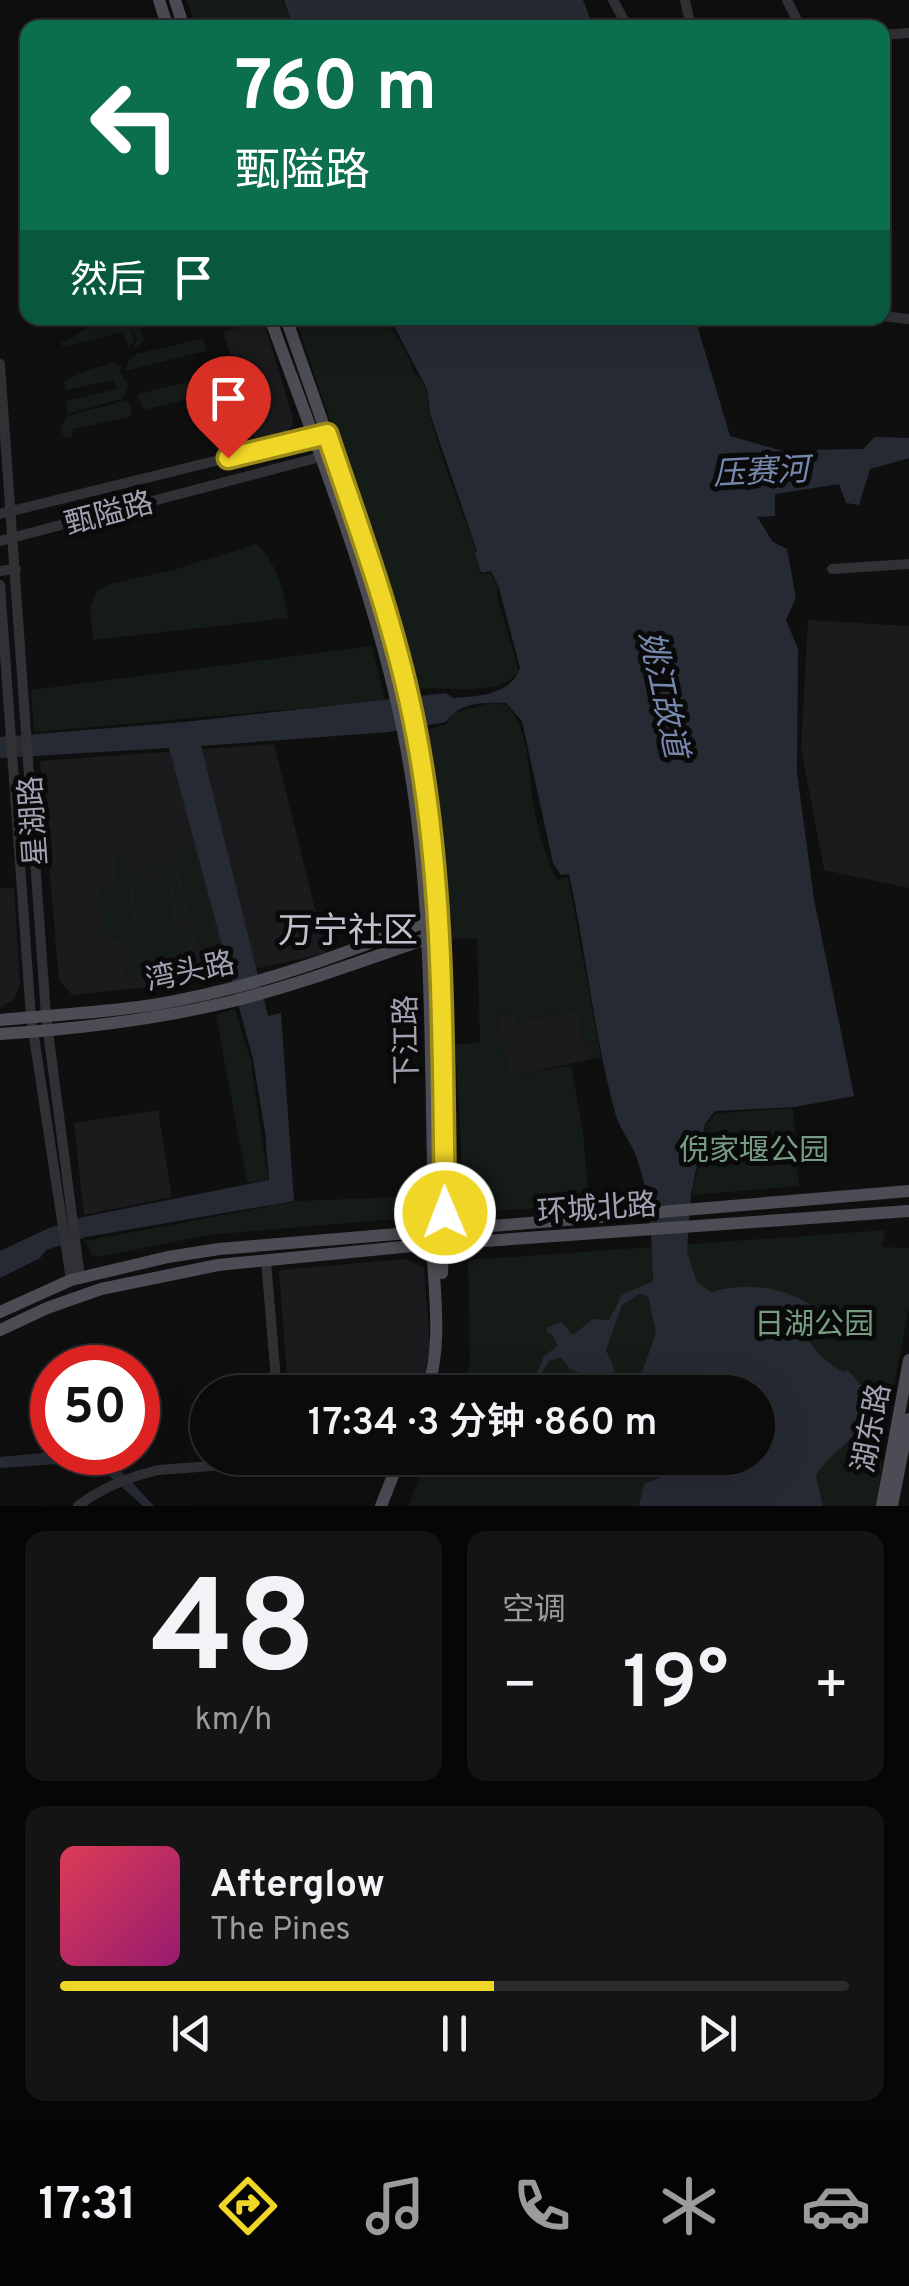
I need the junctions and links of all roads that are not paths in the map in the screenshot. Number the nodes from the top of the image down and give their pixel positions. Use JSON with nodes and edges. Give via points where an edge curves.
{"nodes":[{"id":1,"x":273,"y":325,"type":"edge"},
{"id":2,"x":288,"y":325,"type":"edge"},
{"id":3,"x":0,"y":364,"type":"edge"},
{"id":4,"x":320,"y":435,"type":"junction"},
{"id":5,"x":327,"y":455,"type":"junction"},
{"id":6,"x":6,"y":513,"type":"edge"},
{"id":7,"x":13,"y":538,"type":"junction"},
{"id":8,"x":0,"y":541,"type":"edge"},
{"id":9,"x":909,"y":564,"type":"edge"},
{"id":10,"x":16,"y":569,"type":"junction"},
{"id":11,"x":832,"y":569,"type":"dead end"},
{"id":12,"x":0,"y":571,"type":"edge"},
{"id":13,"x":0,"y":585,"type":"edge"},
{"id":14,"x":433,"y":919,"type":"junction"},
{"id":15,"x":434,"y":936,"type":"junction"},
{"id":16,"x":263,"y":986,"type":"junction"},
{"id":17,"x":0,"y":1020,"type":"edge"},
{"id":18,"x":40,"y":1024,"type":"junction"},
{"id":19,"x":0,"y":1034,"type":"edge"},
{"id":20,"x":909,"y":1191,"type":"edge"},
{"id":21,"x":869,"y":1194,"type":"junction"},
{"id":22,"x":909,"y":1211,"type":"edge"},
{"id":23,"x":870,"y":1213,"type":"junction"},
{"id":24,"x":437,"y":1238,"type":"junction"},
{"id":25,"x":266,"y":1260,"type":"junction"},
{"id":26,"x":76,"y":1278,"type":"junction"},
{"id":27,"x":0,"y":1312,"type":"edge"},
{"id":28,"x":0,"y":1330,"type":"edge"},
{"id":29,"x":909,"y":1360,"type":"edge"},
{"id":30,"x":276,"y":1375,"type":"edge"},
{"id":31,"x":432,"y":1375,"type":"edge"},
{"id":32,"x":441,"y":1375,"type":"edge"},
{"id":33,"x":909,"y":1419,"type":"edge"},
{"id":34,"x":190,"y":1467,"type":"edge"},
{"id":35,"x":393,"y":1475,"type":"edge"},
{"id":36,"x":399,"y":1475,"type":"edge"},
{"id":37,"x":388,"y":1488,"type":"junction"},
{"id":38,"x":78,"y":1506,"type":"edge"},
{"id":39,"x":381,"y":1506,"type":"edge"},
{"id":40,"x":882,"y":1506,"type":"edge"},
{"id":41,"x":892,"y":1506,"type":"edge"}],
"edges":[{"from":1,"to":4,"type":"main road","name":"下江路"},
{"from":2,"to":4,"type":"main road","name":"下江路"},
{"from":3,"to":6,"type":"street","name":"星湖路"},
{"from":4,"to":5,"type":"main road","name":"下江路"},
{"from":4,"to":6,"type":"street","name":"甄隘路"},
{"from":5,"to":7,"type":"street","name":"甄隘路"},
{"from":5,"to":14,"type":"main road","name":"下江路","via":[[375,572],[409,732]]},
{"from":6,"to":7,"type":"street","name":"星湖路"},
{"from":7,"to":8,"type":"street","name":"甄隘路"},
{"from":7,"to":10,"type":"street","name":"星湖路"},
{"from":9,"to":11,"type":"street"},
{"from":10,"to":12,"type":"street"},
{"from":10,"to":18,"type":"street","name":"星湖路"},
{"from":13,"to":18,"type":"street","name":"星湖路"},
{"from":14,"to":15,"type":"main road","name":"下江路"},
{"from":14,"to":16,"type":"main road","name":"湾头路"},
{"from":15,"to":16,"type":"main road","name":"湾头路"},
{"from":15,"to":24,"type":"main road","name":"下江路","via":[[445,1213]]},
{"from":16,"to":18,"type":"main road","name":"湾头路"},
{"from":17,"to":18,"type":"main road","name":"湾头路"},
{"from":18,"to":19,"type":"main road","name":"湾头路"},
{"from":18,"to":26,"type":"street","name":"星湖路"},
{"from":20,"to":21,"type":"main road","name":"环城北路"},
{"from":21,"to":23,"type":"street"},
{"from":21,"to":24,"type":"main road","name":"环城北路"},
{"from":22,"to":23,"type":"main road","name":"环城北路"},
{"from":23,"to":24,"type":"main road","name":"环城北路"},
{"from":24,"to":25,"type":"main road","name":"环城北路"},
{"from":24,"to":26,"type":"main road","name":"环城北路","via":[[220,1250]]},
{"from":24,"to":31,"type":"main road"},
{"from":24,"to":32,"type":"main road"},
{"from":25,"to":28,"type":"main road","name":"环城北路","via":[[101,1288]]},
{"from":25,"to":30,"type":"street"},
{"from":26,"to":27,"type":"main road","name":"环城北路"},
{"from":29,"to":40,"type":"main road","name":"湖东路"},
{"from":33,"to":41,"type":"main road","name":"湖东路"},
{"from":34,"to":38,"type":"street","via":[[132,1476]]},
{"from":35,"to":37,"type":"main road"},
{"from":36,"to":37,"type":"main road"},
{"from":37,"to":39,"type":"main road"}]}
